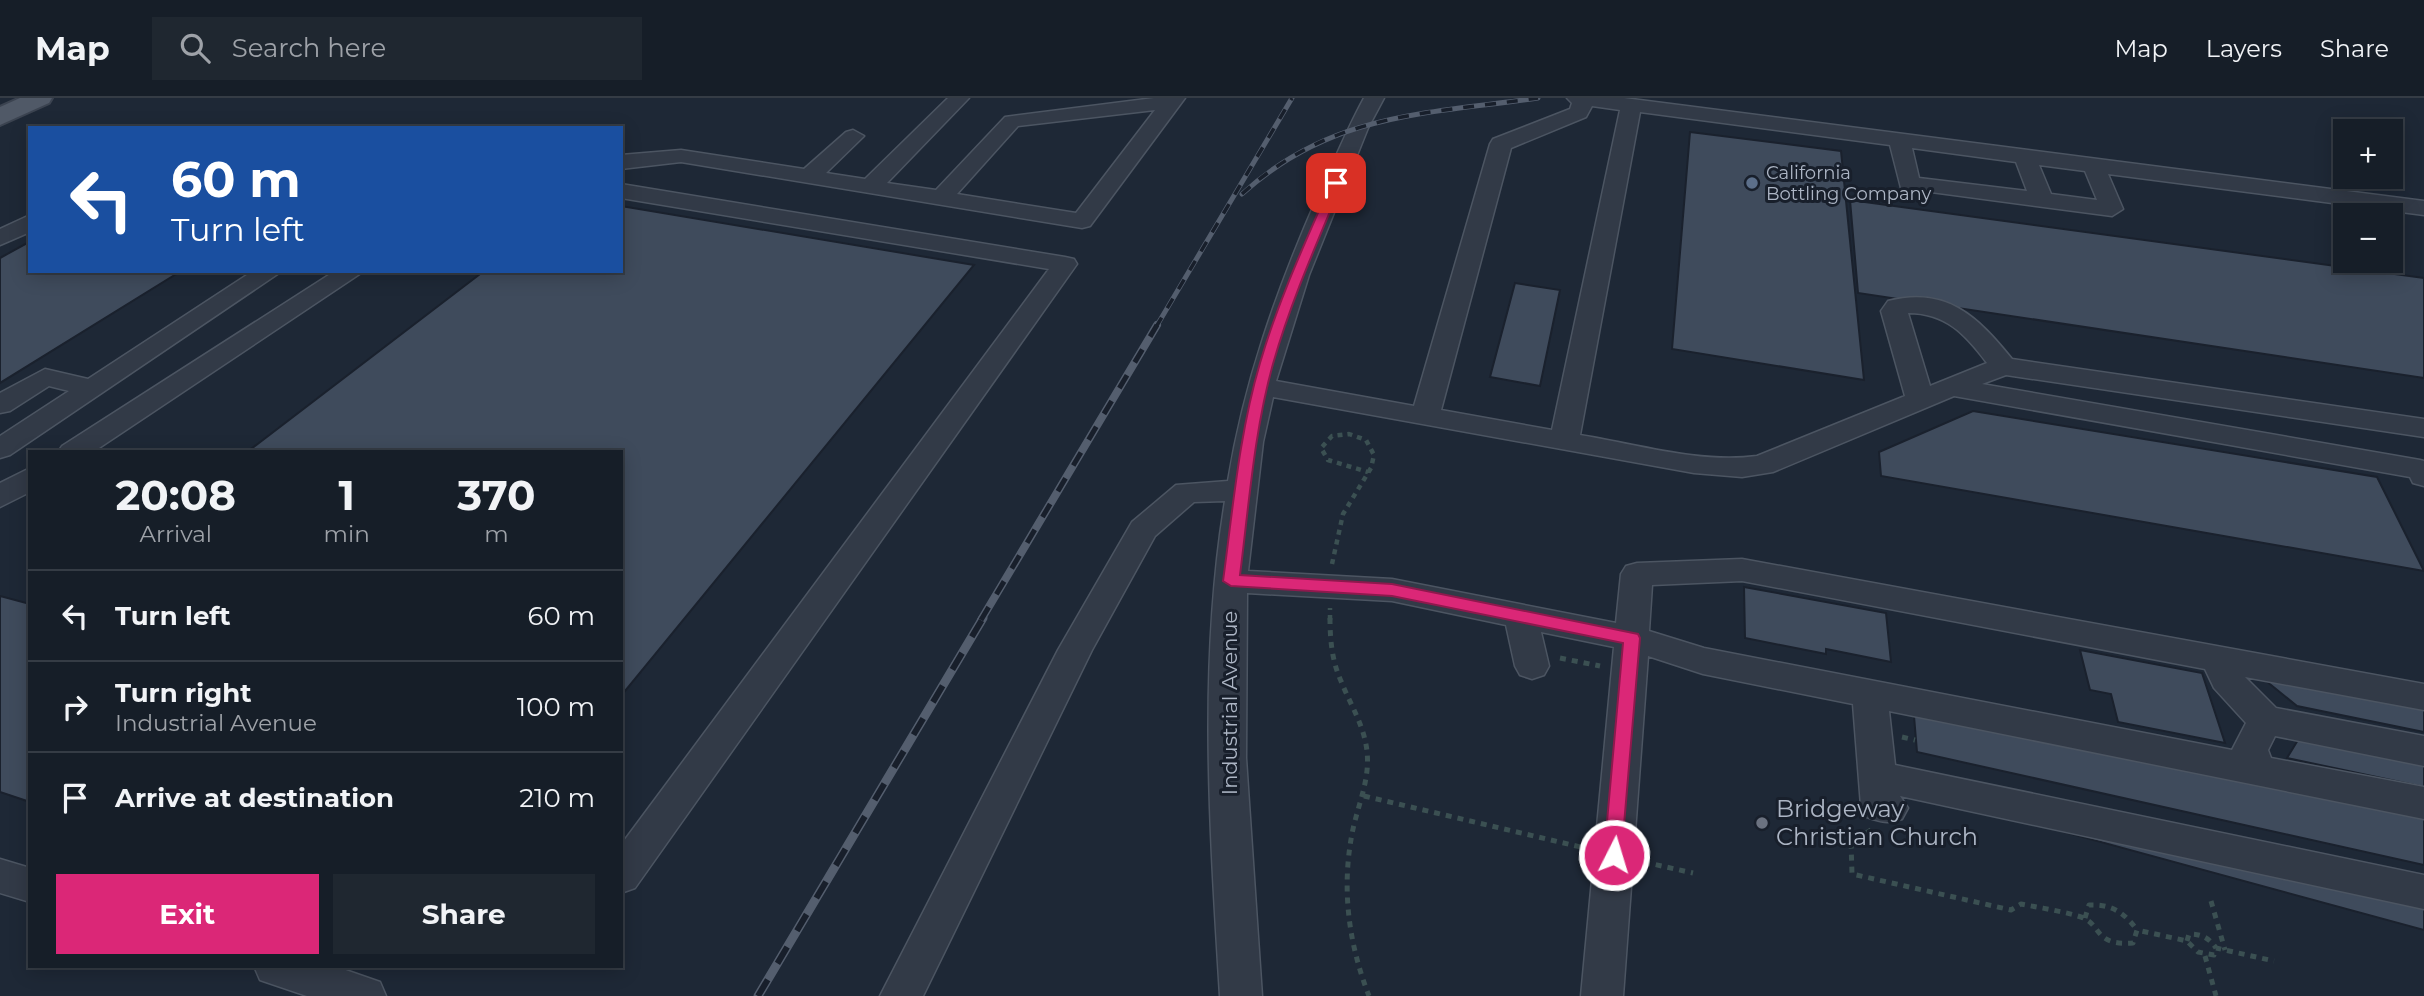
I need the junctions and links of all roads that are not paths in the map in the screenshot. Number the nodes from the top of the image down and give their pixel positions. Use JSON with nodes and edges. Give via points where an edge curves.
{"nodes":[{"id":1,"x":40,"y":98,"type":"edge"},
{"id":2,"x":959,"y":98,"type":"edge"},
{"id":3,"x":1374,"y":98,"type":"edge"},
{"id":4,"x":1577,"y":98,"type":"edge"},
{"id":5,"x":1584,"y":99,"type":"edge"},
{"id":6,"x":1173,"y":100,"type":"edge"},
{"id":7,"x":1631,"y":105,"type":"junction"},
{"id":8,"x":0,"y":117,"type":"edge"},
{"id":9,"x":853,"y":136,"type":"dead end"},
{"id":10,"x":1901,"y":150,"type":"junction"},
{"id":11,"x":623,"y":162,"type":"edge"},
{"id":12,"x":2029,"y":165,"type":"junction"},
{"id":13,"x":2094,"y":166,"type":"junction"},
{"id":14,"x":808,"y":177,"type":"junction"},
{"id":15,"x":870,"y":187,"type":"junction"},
{"id":16,"x":2103,"y":189,"type":"junction"},
{"id":17,"x":623,"y":191,"type":"edge"},
{"id":18,"x":2298,"y":192,"type":"junction"},
{"id":19,"x":941,"y":198,"type":"junction"},
{"id":20,"x":2042,"y":201,"type":"junction"},
{"id":21,"x":2424,"y":208,"type":"edge"},
{"id":22,"x":28,"y":223,"type":"edge"},
{"id":23,"x":0,"y":238,"type":"edge"},
{"id":24,"x":267,"y":273,"type":"edge"},
{"id":25,"x":349,"y":273,"type":"edge"},
{"id":26,"x":2003,"y":366,"type":"junction"},
{"id":27,"x":1261,"y":387,"type":"junction"},
{"id":28,"x":1950,"y":387,"type":"junction"},
{"id":29,"x":93,"y":388,"type":"junction"},
{"id":30,"x":1920,"y":400,"type":"junction"},
{"id":31,"x":0,"y":405,"type":"edge"},
{"id":32,"x":1424,"y":416,"type":"junction"},
{"id":33,"x":2412,"y":426,"type":"edge"},
{"id":34,"x":1564,"y":441,"type":"junction"},
{"id":35,"x":0,"y":449,"type":"edge"},
{"id":36,"x":75,"y":450,"type":"edge"},
{"id":37,"x":2423,"y":471,"type":"edge"},
{"id":38,"x":28,"y":479,"type":"edge"},
{"id":39,"x":1241,"y":491,"type":"junction"},
{"id":40,"x":0,"y":497,"type":"edge"},
{"id":41,"x":1231,"y":581,"type":"junction"},
{"id":42,"x":1521,"y":616,"type":"junction"},
{"id":43,"x":1632,"y":638,"type":"junction"},
{"id":44,"x":2218,"y":659,"type":"junction"},
{"id":45,"x":1532,"y":666,"type":"dead end"},
{"id":46,"x":1870,"y":694,"type":"junction"},
{"id":47,"x":2424,"y":698,"type":"edge"},
{"id":48,"x":2265,"y":720,"type":"junction"},
{"id":49,"x":2424,"y":751,"type":"edge"},
{"id":50,"x":2257,"y":770,"type":"junction"},
{"id":51,"x":2424,"y":803,"type":"edge"},
{"id":52,"x":623,"y":873,"type":"edge"},
{"id":53,"x":0,"y":876,"type":"edge"},
{"id":54,"x":28,"y":884,"type":"edge"},
{"id":55,"x":2424,"y":892,"type":"edge"},
{"id":56,"x":281,"y":968,"type":"edge"},
{"id":57,"x":365,"y":996,"type":"edge"},
{"id":58,"x":901,"y":996,"type":"edge"},
{"id":59,"x":1241,"y":996,"type":"edge"},
{"id":60,"x":1602,"y":996,"type":"edge"}],
"edges":[{"from":1,"to":8,"type":"main road"},
{"from":2,"to":15,"type":"street"},
{"from":3,"to":27,"type":"street","name":"Industrial Avenue","via":[[1289,295]]},
{"from":4,"to":5,"type":"street"},
{"from":5,"to":7,"type":"street"},
{"from":5,"to":32,"type":"street","via":[[1579,113],[1502,144]]},
{"from":6,"to":19,"type":"street","via":[[1012,121]]},
{"from":6,"to":19,"type":"street","via":[[1082,221]]},
{"from":7,"to":10,"type":"street"},
{"from":7,"to":34,"type":"street"},
{"from":9,"to":14,"type":"street"},
{"from":10,"to":12,"type":"street"},
{"from":10,"to":20,"type":"street","via":[[1909,183]]},
{"from":11,"to":14,"type":"street","via":[[681,156]]},
{"from":12,"to":13,"type":"street"},
{"from":12,"to":20,"type":"street"},
{"from":13,"to":16,"type":"street"},
{"from":13,"to":18,"type":"street"},
{"from":14,"to":15,"type":"street"},
{"from":15,"to":19,"type":"street"},
{"from":16,"to":18,"type":"street","via":[[2316,215]]},
{"from":16,"to":20,"type":"street","via":[[2112,209]]},
{"from":17,"to":52,"type":"street","via":[[1065,264]]},
{"from":18,"to":21,"type":"street"},
{"from":22,"to":23,"type":"street"},
{"from":24,"to":29,"type":"street"},
{"from":25,"to":36,"type":"street"},
{"from":26,"to":28,"type":"street"},
{"from":26,"to":30,"type":"street","via":[[1964,318],[1945,310],[1897,306],[1894,311]]},
{"from":26,"to":33,"type":"street"},
{"from":27,"to":32,"type":"street"},
{"from":27,"to":39,"type":"street","name":"Industrial Avenue"},
{"from":28,"to":30,"type":"street"},
{"from":28,"to":37,"type":"street"},
{"from":29,"to":31,"type":"street","via":[[45,377]]},
{"from":29,"to":35,"type":"street"},
{"from":30,"to":34,"type":"street","via":[[1763,465],[1742,468]]},
{"from":32,"to":34,"type":"street"},
{"from":33,"to":37,"type":"street"},
{"from":38,"to":40,"type":"street"},
{"from":39,"to":41,"type":"street","name":"Industrial Avenue"},
{"from":39,"to":58,"type":"street","via":[[1187,492],[1143,529],[1075,650]]},
{"from":41,"to":42,"type":"street","via":[[1392,590]]},
{"from":41,"to":59,"type":"street","name":"Industrial Avenue","via":[[1227,663],[1230,842]]},
{"from":42,"to":43,"type":"street"},
{"from":42,"to":45,"type":"street"},
{"from":43,"to":44,"type":"street","via":[[1637,574],[1742,570]]},
{"from":43,"to":46,"type":"street","via":[[1703,661]]},
{"from":43,"to":60,"type":"street"},
{"from":44,"to":47,"type":"street"},
{"from":44,"to":48,"type":"street","via":[[2226,679]]},
{"from":46,"to":50,"type":"street"},
{"from":46,"to":55,"type":"street","via":[[1883,792]]},
{"from":48,"to":49,"type":"street"},
{"from":48,"to":50,"type":"street","via":[[2250,750]]},
{"from":50,"to":51,"type":"street"},
{"from":53,"to":54,"type":"street"},
{"from":56,"to":57,"type":"street"}]}
